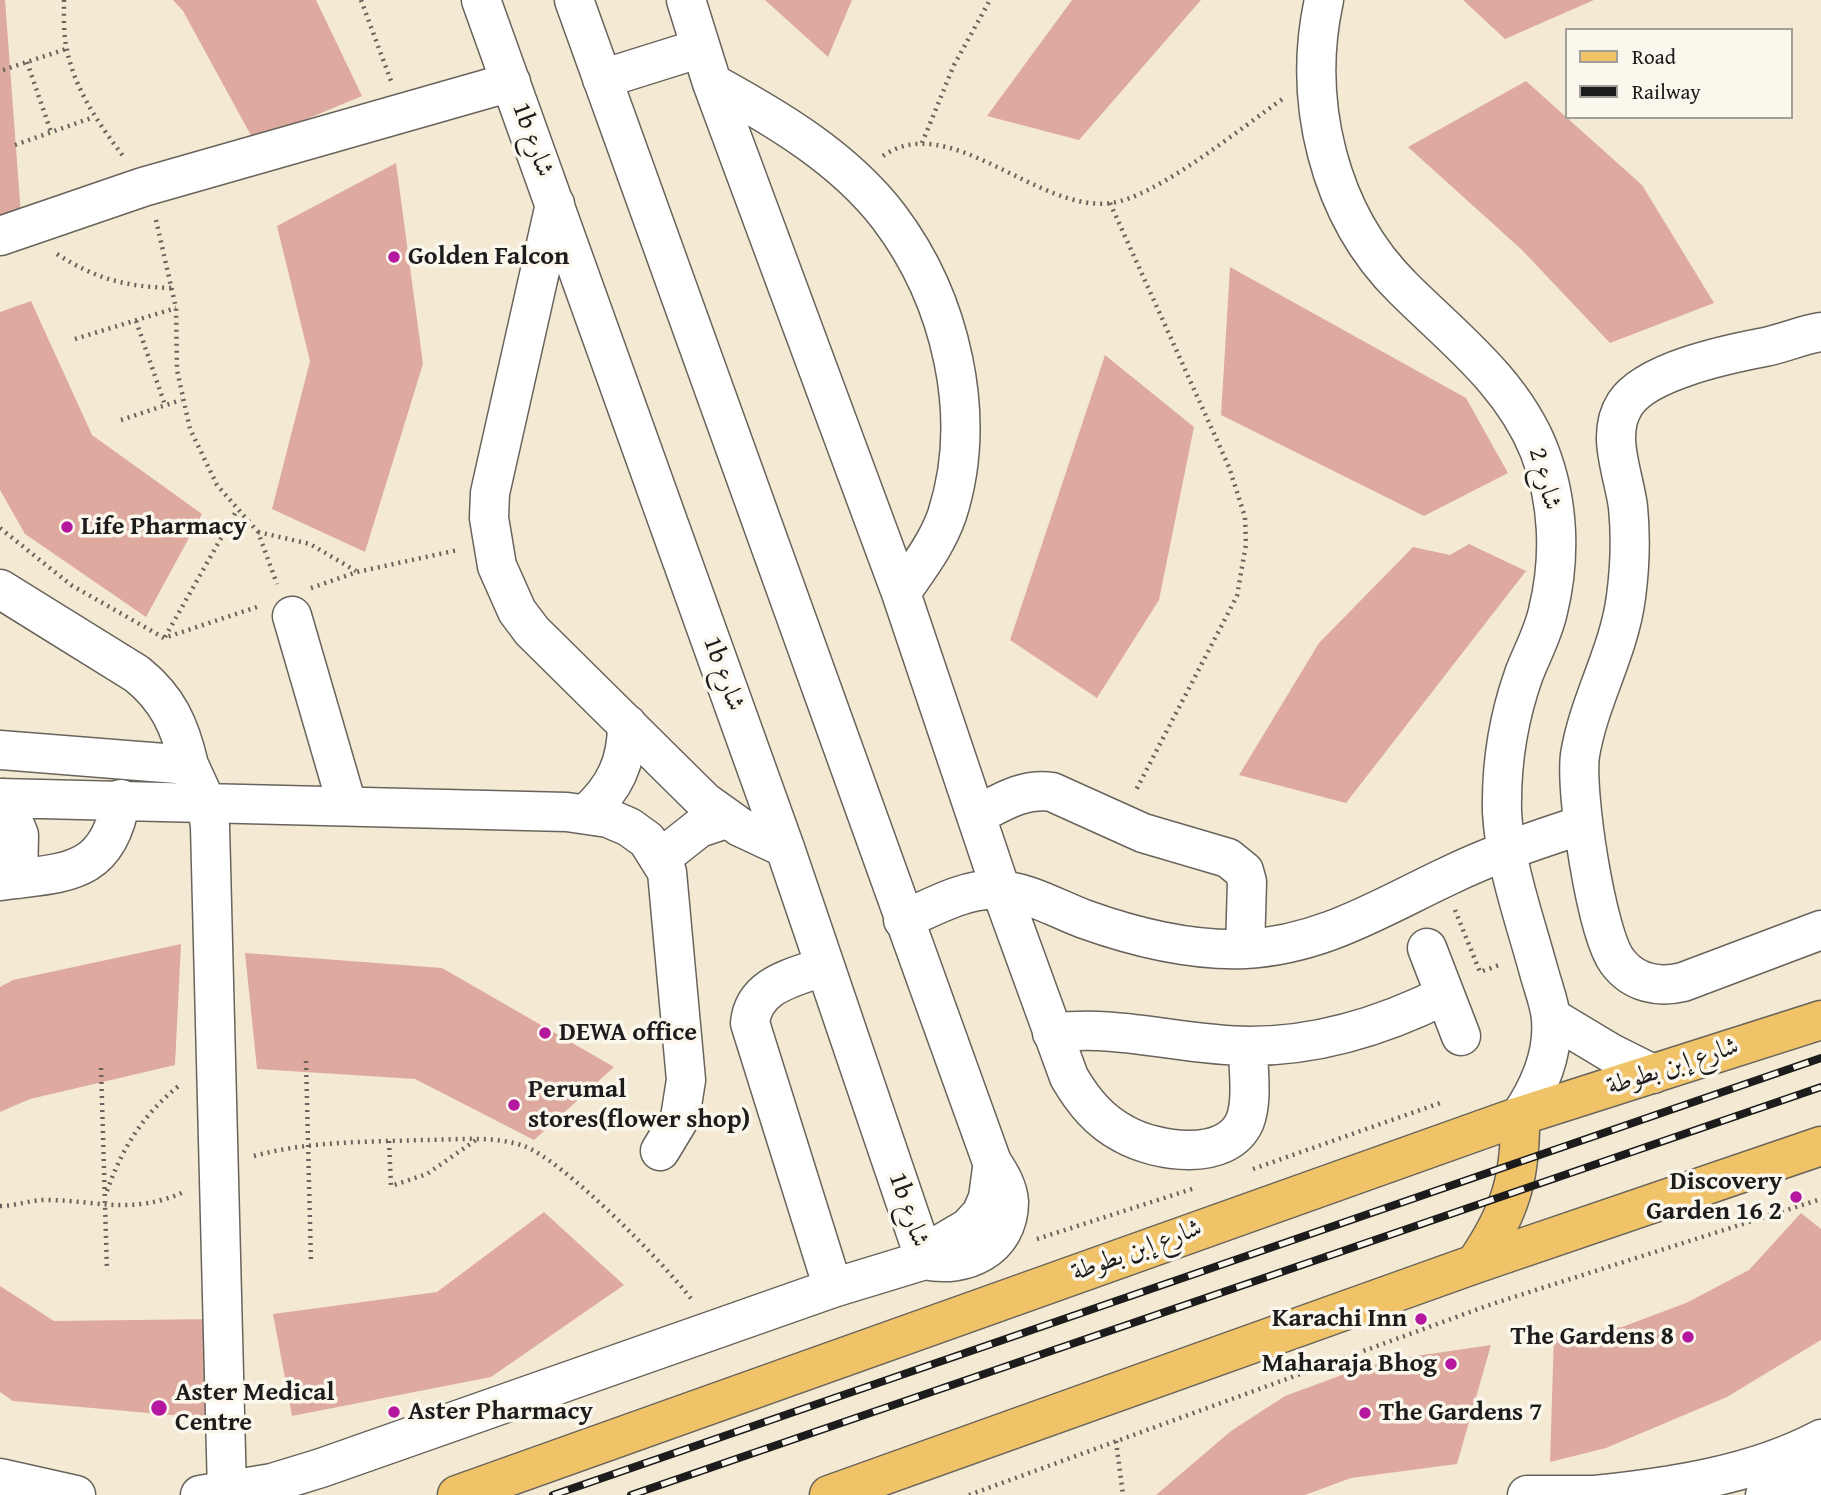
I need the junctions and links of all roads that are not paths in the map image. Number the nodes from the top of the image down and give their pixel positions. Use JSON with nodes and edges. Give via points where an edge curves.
{"nodes":[{"id":1,"x":481,"y":0,"type":"edge"},
{"id":2,"x":574,"y":0,"type":"edge"},
{"id":3,"x":686,"y":0,"type":"edge"},
{"id":4,"x":1324,"y":0,"type":"edge"},
{"id":5,"x":706,"y":65,"type":"junction"},
{"id":6,"x":602,"y":79,"type":"junction"},
{"id":7,"x":511,"y":82,"type":"junction"},
{"id":8,"x":555,"y":204,"type":"junction"},
{"id":9,"x":11,"y":233,"type":"edge"},
{"id":10,"x":1821,"y":332,"type":"edge"},
{"id":11,"x":0,"y":589,"type":"edge"},
{"id":12,"x":901,"y":593,"type":"junction"},
{"id":13,"x":285,"y":603,"type":"road end"},
{"id":14,"x":627,"y":724,"type":"junction"},
{"id":15,"x":0,"y":750,"type":"edge"},
{"id":16,"x":189,"y":765,"type":"junction"},
{"id":17,"x":2,"y":798,"type":"edge"},
{"id":18,"x":121,"y":799,"type":"junction"},
{"id":19,"x":206,"y":802,"type":"junction"},
{"id":20,"x":333,"y":804,"type":"junction"},
{"id":21,"x":586,"y":814,"type":"junction"},
{"id":22,"x":977,"y":815,"type":"junction"},
{"id":23,"x":726,"y":819,"type":"junction"},
{"id":24,"x":1582,"y":825,"type":"junction"},
{"id":25,"x":785,"y":848,"type":"junction"},
{"id":26,"x":1507,"y":850,"type":"junction"},
{"id":27,"x":661,"y":858,"type":"junction"},
{"id":28,"x":9,"y":880,"type":"edge"},
{"id":29,"x":1001,"y":890,"type":"junction"},
{"id":30,"x":903,"y":920,"type":"junction"},
{"id":31,"x":1821,"y":930,"type":"edge"},
{"id":32,"x":1427,"y":948,"type":"dead end"},
{"id":33,"x":1245,"y":949,"type":"junction"},
{"id":34,"x":825,"y":966,"type":"junction"},
{"id":35,"x":1445,"y":995,"type":"junction"},
{"id":36,"x":1551,"y":1017,"type":"junction"},
{"id":37,"x":1821,"y":1020,"type":"edge"},
{"id":38,"x":1052,"y":1033,"type":"junction"},
{"id":39,"x":1461,"y":1036,"type":"dead end"},
{"id":40,"x":1248,"y":1046,"type":"junction"},
{"id":41,"x":1653,"y":1073,"type":"junction"},
{"id":42,"x":1520,"y":1116,"type":"junction"},
{"id":43,"x":1821,"y":1146,"type":"edge"},
{"id":44,"x":660,"y":1151,"type":"dead end"},
{"id":45,"x":925,"y":1260,"type":"junction"},
{"id":46,"x":1475,"y":1264,"type":"junction"},
{"id":47,"x":833,"y":1288,"type":"junction"},
{"id":48,"x":1821,"y":1439,"type":"edge"},
{"id":49,"x":0,"y":1478,"type":"edge"},
{"id":50,"x":1821,"y":1478,"type":"edge"},
{"id":51,"x":1712,"y":1486,"type":"edge"},
{"id":52,"x":213,"y":1494,"type":"edge"},
{"id":53,"x":76,"y":1495,"type":"edge"},
{"id":54,"x":457,"y":1495,"type":"edge"},
{"id":55,"x":829,"y":1495,"type":"edge"},
{"id":56,"x":1527,"y":1495,"type":"edge"},
{"id":57,"x":1594,"y":1495,"type":"edge"},
{"id":58,"x":1765,"y":1495,"type":"edge"}],
"edges":[{"from":1,"to":7,"type":"street","name":"1b شارع"},
{"from":2,"to":6,"type":"street","name":"1b شارع"},
{"from":3,"to":5,"type":"street"},
{"from":4,"to":26,"type":"street","name":"شارع 2","via":[[1316,75],[1326,152],[1338,189],[1355,223],[1400,285],[1504,389],[1539,449],[1549,482],[1556,528],[1553,582],[1548,612],[1506,741],[1502,814]]},
{"from":5,"to":6,"type":"street"},
{"from":5,"to":12,"type":"street"},
{"from":5,"to":12,"type":"street","via":[[852,178],[888,216],[939,307],[953,358],[960,411],[958,463],[947,515],[931,550]]},
{"from":6,"to":30,"type":"street","name":"1b شارع"},
{"from":7,"to":8,"type":"street","name":"1b شارع"},
{"from":7,"to":9,"type":"street","via":[[143,187]]},
{"from":8,"to":14,"type":"street","via":[[494,470],[492,542],[506,589],[532,631]]},
{"from":8,"to":25,"type":"street","name":"1b شارع"},
{"from":10,"to":24,"type":"street","via":[[1699,362],[1647,385],[1625,403],[1616,430],[1628,506],[1628,579],[1619,631],[1581,753]]},
{"from":11,"to":16,"type":"street","via":[[157,690],[172,712]]},
{"from":12,"to":22,"type":"street"},
{"from":13,"to":20,"type":"street"},
{"from":14,"to":21,"type":"street","via":[[627,744],[618,774],[602,800]]},
{"from":14,"to":23,"type":"street"},
{"from":15,"to":16,"type":"street"},
{"from":16,"to":19,"type":"street"},
{"from":17,"to":18,"type":"street"},
{"from":17,"to":28,"type":"street","via":[[19,835]]},
{"from":18,"to":19,"type":"street"},
{"from":18,"to":28,"type":"street","via":[[108,841],[92,859],[50,877]]},
{"from":19,"to":20,"type":"street"},
{"from":19,"to":52,"type":"street","via":[[219,1171]]},
{"from":20,"to":21,"type":"street"},
{"from":21,"to":27,"type":"street","via":[[629,827]]},
{"from":22,"to":29,"type":"street"},
{"from":22,"to":33,"type":"street","via":[[1017,794],[1040,790],[1237,863],[1247,882]]},
{"from":23,"to":25,"type":"street"},
{"from":23,"to":27,"type":"street","via":[[699,828]]},
{"from":24,"to":26,"type":"street"},
{"from":24,"to":31,"type":"street","via":[[1608,940],[1618,962],[1636,978],[1659,985],[1683,982]]},
{"from":25,"to":34,"type":"street","name":"1b شارع"},
{"from":26,"to":33,"type":"street","via":[[1330,932]]},
{"from":26,"to":36,"type":"street","name":"شارع 2"},
{"from":27,"to":44,"type":"street","via":[[671,888],[686,1080],[680,1118]]},
{"from":29,"to":30,"type":"street","via":[[957,896]]},
{"from":29,"to":33,"type":"street","via":[[1123,932],[1203,947]]},
{"from":29,"to":38,"type":"street"},
{"from":30,"to":45,"type":"street","name":"1b شارع","via":[[1009,1201],[997,1239],[982,1253],[964,1262]]},
{"from":32,"to":35,"type":"street"},
{"from":34,"to":45,"type":"street","name":"1b شارع"},
{"from":34,"to":47,"type":"street","via":[[763,992],[750,1023]]},
{"from":35,"to":39,"type":"street"},
{"from":35,"to":40,"type":"street","via":[[1373,1027],[1335,1037]]},
{"from":36,"to":41,"type":"street"},
{"from":36,"to":42,"type":"street","name":"شارع 2","via":[[1544,1069]]},
{"from":37,"to":41,"type":"main road","name":"شارع إبن بطوطة"},
{"from":38,"to":40,"type":"street","via":[[1111,1030]]},
{"from":38,"to":40,"type":"street","via":[[1069,1077],[1083,1101],[1102,1120],[1150,1145],[1177,1149],[1217,1146],[1238,1132],[1248,1108]]},
{"from":41,"to":42,"type":"main road","name":"شارع إبن بطوطة"},
{"from":42,"to":46,"type":"main road","via":[[1521,1156],[1514,1195],[1498,1231]]},
{"from":42,"to":54,"type":"main road","name":"شارع إبن بطوطة"},
{"from":43,"to":46,"type":"main road"},
{"from":45,"to":47,"type":"street"},
{"from":46,"to":55,"type":"main road"},
{"from":47,"to":52,"type":"street","via":[[321,1468]]},
{"from":48,"to":51,"type":"street"},
{"from":49,"to":53,"type":"street"},
{"from":50,"to":58,"type":"street"},
{"from":51,"to":57,"type":"street"},
{"from":56,"to":57,"type":"street"}]}
